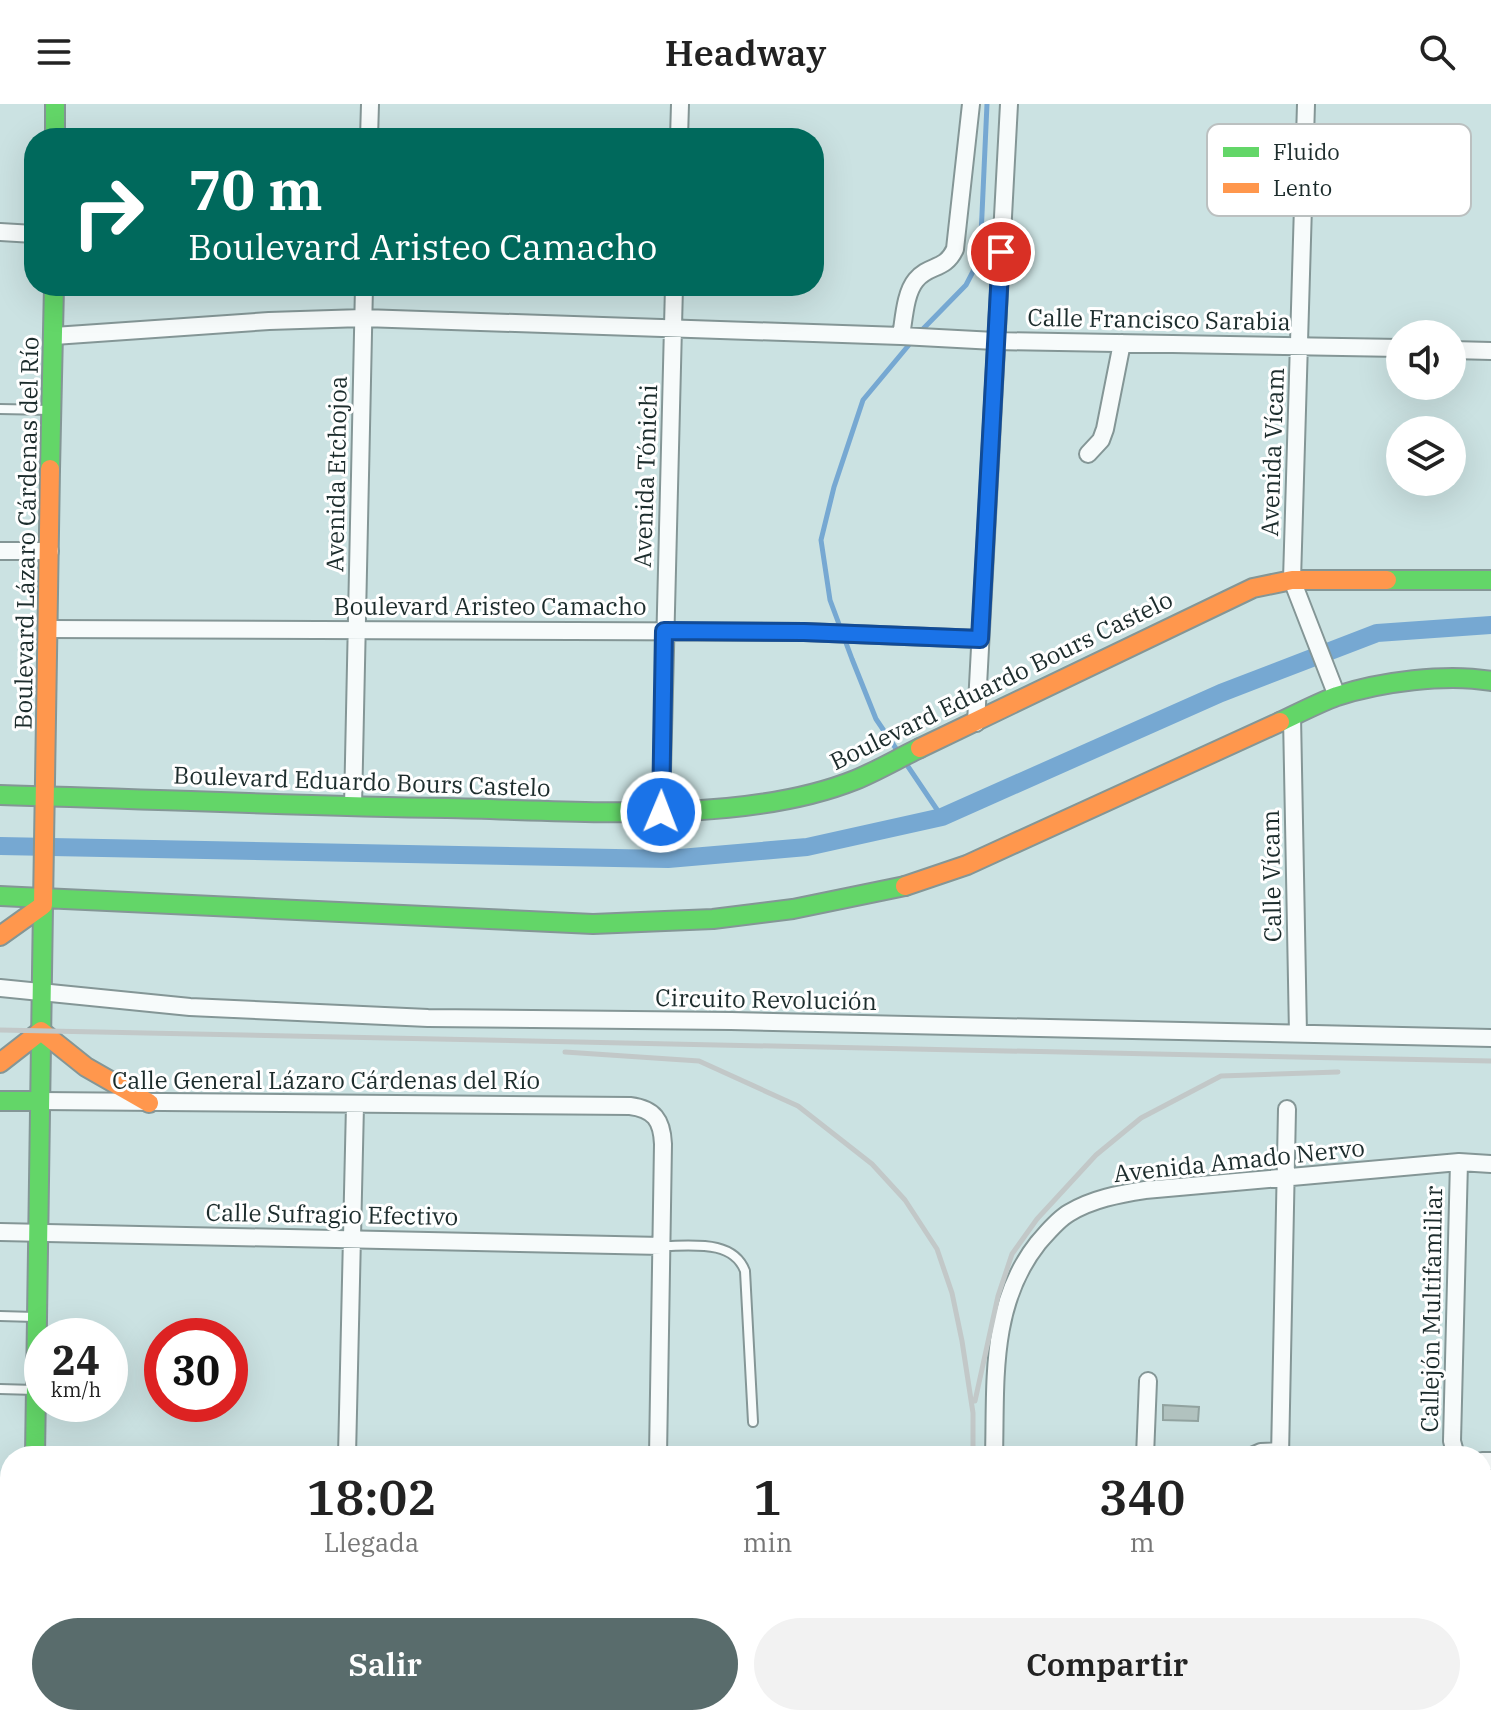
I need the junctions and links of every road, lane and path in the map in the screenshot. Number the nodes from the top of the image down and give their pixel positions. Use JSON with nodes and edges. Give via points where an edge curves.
{"nodes":[{"id":1,"x":55,"y":104,"type":"edge"},
{"id":2,"x":370,"y":104,"type":"edge"},
{"id":3,"x":680,"y":104,"type":"edge"},
{"id":4,"x":971,"y":104,"type":"edge"},
{"id":5,"x":1009,"y":104,"type":"edge"},
{"id":6,"x":1306,"y":104,"type":"edge"},
{"id":7,"x":1305,"y":124,"type":"edge"},
{"id":8,"x":55,"y":128,"type":"edge"},
{"id":9,"x":369,"y":128,"type":"edge"},
{"id":10,"x":679,"y":128,"type":"edge"},
{"id":11,"x":1303,"y":216,"type":"edge"},
{"id":12,"x":0,"y":232,"type":"edge"},
{"id":13,"x":24,"y":233,"type":"edge"},
{"id":14,"x":54,"y":296,"type":"edge"},
{"id":15,"x":364,"y":296,"type":"edge"},
{"id":16,"x":674,"y":296,"type":"edge"},
{"id":17,"x":363,"y":318,"type":"junction"},
{"id":18,"x":673,"y":328,"type":"junction"},
{"id":19,"x":54,"y":336,"type":"junction"},
{"id":20,"x":901,"y":336,"type":"junction"},
{"id":21,"x":995,"y":341,"type":"junction"},
{"id":22,"x":1122,"y":343,"type":"junction"},
{"id":23,"x":1299,"y":345,"type":"junction"},
{"id":24,"x":1386,"y":348,"type":"edge"},
{"id":25,"x":1466,"y":350,"type":"edge"},
{"id":26,"x":1491,"y":351,"type":"edge"},
{"id":27,"x":0,"y":409,"type":"edge"},
{"id":28,"x":52,"y":411,"type":"junction"},
{"id":29,"x":1088,"y":454,"type":"dead end"},
{"id":30,"x":0,"y":551,"type":"edge"},
{"id":31,"x":50,"y":551,"type":"junction"},
{"id":32,"x":1491,"y":580,"type":"edge"},
{"id":33,"x":1293,"y":584,"type":"junction"},
{"id":34,"x":48,"y":629,"type":"junction"},
{"id":35,"x":357,"y":630,"type":"junction"},
{"id":36,"x":664,"y":631,"type":"junction"},
{"id":37,"x":980,"y":639,"type":"junction"},
{"id":38,"x":1444,"y":678,"type":"junction"},
{"id":39,"x":1491,"y":681,"type":"edge"},
{"id":40,"x":1334,"y":691,"type":"junction"},
{"id":41,"x":1491,"y":694,"type":"edge"},
{"id":42,"x":1292,"y":716,"type":"junction"},
{"id":43,"x":976,"y":723,"type":"junction"},
{"id":44,"x":0,"y":795,"type":"edge"},
{"id":45,"x":44,"y":803,"type":"junction"},
{"id":46,"x":353,"y":807,"type":"junction"},
{"id":47,"x":661,"y":812,"type":"junction"},
{"id":48,"x":0,"y":896,"type":"edge"},
{"id":49,"x":43,"y":902,"type":"junction"},
{"id":50,"x":0,"y":936,"type":"edge"},
{"id":51,"x":0,"y":988,"type":"edge"},
{"id":52,"x":42,"y":992,"type":"junction"},
{"id":53,"x":41,"y":1031,"type":"junction"},
{"id":54,"x":1298,"y":1034,"type":"junction"},
{"id":55,"x":1491,"y":1038,"type":"edge"},
{"id":56,"x":0,"y":1063,"type":"edge"},
{"id":57,"x":0,"y":1101,"type":"edge"},
{"id":58,"x":39,"y":1101,"type":"junction"},
{"id":59,"x":149,"y":1103,"type":"junction"},
{"id":60,"x":355,"y":1105,"type":"junction"},
{"id":61,"x":1287,"y":1109,"type":"dead end"},
{"id":62,"x":1459,"y":1162,"type":"junction"},
{"id":63,"x":1491,"y":1164,"type":"edge"},
{"id":64,"x":1287,"y":1177,"type":"junction"},
{"id":65,"x":0,"y":1232,"type":"edge"},
{"id":66,"x":38,"y":1232,"type":"junction"},
{"id":67,"x":351,"y":1239,"type":"junction"},
{"id":68,"x":662,"y":1246,"type":"junction"},
{"id":69,"x":0,"y":1316,"type":"edge"},
{"id":70,"x":37,"y":1317,"type":"joint"},
{"id":71,"x":1148,"y":1381,"type":"dead end"},
{"id":72,"x":0,"y":1389,"type":"edge"},
{"id":73,"x":24,"y":1390,"type":"edge"},
{"id":74,"x":36,"y":1422,"type":"edge"},
{"id":75,"x":753,"y":1422,"type":"dead end"},
{"id":76,"x":35,"y":1446,"type":"edge"},
{"id":77,"x":347,"y":1446,"type":"edge"},
{"id":78,"x":658,"y":1446,"type":"edge"},
{"id":79,"x":994,"y":1446,"type":"edge"},
{"id":80,"x":1145,"y":1446,"type":"edge"},
{"id":81,"x":1280,"y":1446,"type":"edge"},
{"id":82,"x":1453,"y":1446,"type":"edge"}],
"edges":[{"from":1,"to":8,"type":"main road"},
{"from":2,"to":9,"type":"street"},
{"from":3,"to":10,"type":"street"},
{"from":4,"to":20,"type":"street","via":[[955,249],[951,259],[915,281]]},
{"from":5,"to":21,"type":"street"},
{"from":6,"to":7,"type":"street","name":"Avenida Vícam"},
{"from":11,"to":23,"type":"street","name":"Avenida Vícam"},
{"from":12,"to":13,"type":"street"},
{"from":14,"to":19,"type":"main road","name":"Boulevard Lázaro Cárdenas del Río"},
{"from":15,"to":17,"type":"street","name":"Avenida Etchojoa"},
{"from":16,"to":18,"type":"street","name":"Avenida Tónichi"},
{"from":17,"to":18,"type":"street","name":"Calle Francisco Sarabia"},
{"from":17,"to":19,"type":"street","name":"Calle Francisco Sarabia"},
{"from":17,"to":35,"type":"street","name":"Avenida Etchojoa"},
{"from":18,"to":20,"type":"street","name":"Calle Francisco Sarabia"},
{"from":18,"to":36,"type":"street","name":"Avenida Tónichi"},
{"from":19,"to":28,"type":"main road","name":"Boulevard Lázaro Cárdenas del Río"},
{"from":20,"to":21,"type":"street","name":"Calle Francisco Sarabia"},
{"from":21,"to":22,"type":"street","name":"Calle Francisco Sarabia"},
{"from":21,"to":37,"type":"street"},
{"from":22,"to":23,"type":"street","name":"Calle Francisco Sarabia"},
{"from":22,"to":29,"type":"street","via":[[1105,429]]},
{"from":23,"to":24,"type":"street","name":"Calle Francisco Sarabia"},
{"from":23,"to":33,"type":"street","name":"Avenida Vícam"},
{"from":25,"to":26,"type":"street"},
{"from":27,"to":28,"type":"lane"},
{"from":28,"to":31,"type":"main road","name":"Boulevard Lázaro Cárdenas del Río"},
{"from":30,"to":31,"type":"street"},
{"from":31,"to":34,"type":"main road","name":"Boulevard Lázaro Cárdenas del Río"},
{"from":32,"to":33,"type":"main road","name":"Boulevard Eduardo Bours Castelo"},
{"from":33,"to":40,"type":"street","name":"Avenida Vícam"},
{"from":33,"to":43,"type":"main road","name":"Boulevard Eduardo Bours Castelo","via":[[1271,583],[1234,596]]},
{"from":34,"to":35,"type":"street","name":"Boulevard Aristeo Camacho"},
{"from":34,"to":45,"type":"main road","name":"Boulevard Lázaro Cárdenas del Río"},
{"from":35,"to":36,"type":"street","name":"Boulevard Aristeo Camacho"},
{"from":35,"to":46,"type":"street","name":"Avenida Etchojoa"},
{"from":36,"to":37,"type":"street","name":"Boulevard Aristeo Camacho"},
{"from":36,"to":47,"type":"street","name":"Avenida Tónichi"},
{"from":37,"to":43,"type":"street"},
{"from":38,"to":39,"type":"main road"},
{"from":38,"to":40,"type":"main road"},
{"from":38,"to":41,"type":"main road"},
{"from":40,"to":42,"type":"main road"},
{"from":42,"to":49,"type":"main road","via":[[967,865],[890,890],[793,909],[593,924]]},
{"from":42,"to":54,"type":"street","name":"Calle Vícam"},
{"from":43,"to":47,"type":"main road","name":"Boulevard Eduardo Bours Castelo","via":[[868,774],[813,793]]},
{"from":44,"to":45,"type":"main road","name":"Boulevard Eduardo Bours Castelo"},
{"from":45,"to":46,"type":"main road","name":"Boulevard Eduardo Bours Castelo"},
{"from":45,"to":49,"type":"main road","name":"Boulevard Lázaro Cárdenas del Río"},
{"from":46,"to":47,"type":"main road","name":"Boulevard Eduardo Bours Castelo"},
{"from":48,"to":49,"type":"main road"},
{"from":49,"to":50,"type":"main road"},
{"from":49,"to":52,"type":"main road","name":"Boulevard Lázaro Cárdenas del Río"},
{"from":51,"to":52,"type":"street","name":"Circuito Revolución"},
{"from":52,"to":53,"type":"main road","name":"Boulevard Lázaro Cárdenas del Río"},
{"from":52,"to":54,"type":"street","name":"Circuito Revolución","via":[[205,1008],[428,1018]]},
{"from":53,"to":56,"type":"main road"},
{"from":53,"to":58,"type":"main road","name":"Boulevard Lázaro Cárdenas del Río"},
{"from":53,"to":59,"type":"main road","via":[[86,1067]]},
{"from":54,"to":55,"type":"street","name":"Circuito Revolución"},
{"from":57,"to":58,"type":"main road","name":"Calle General Lázaro Cárdenas del Río"},
{"from":58,"to":59,"type":"street","name":"Calle General Lázaro Cárdenas del Río"},
{"from":58,"to":66,"type":"main road","name":"Boulevard Lázaro Cárdenas del Río"},
{"from":59,"to":60,"type":"street","name":"Calle General Lázaro Cárdenas del Río"},
{"from":60,"to":67,"type":"street"},
{"from":60,"to":68,"type":"street","name":"Calle General Lázaro Cárdenas del Río","via":[[630,1106],[650,1111],[662,1129]]},
{"from":61,"to":64,"type":"street"},
{"from":62,"to":63,"type":"street","name":"Avenida Amado Nervo"},
{"from":62,"to":64,"type":"street","name":"Avenida Amado Nervo"},
{"from":62,"to":82,"type":"street","name":"Callejón Multifamiliar"},
{"from":64,"to":79,"type":"street","name":"Avenida Amado Nervo","via":[[1113,1195],[1067,1214],[1020,1270],[1001,1320]]},
{"from":64,"to":81,"type":"street"},
{"from":65,"to":66,"type":"street","name":"Calle Sufragio Efectivo"},
{"from":66,"to":67,"type":"street","name":"Calle Sufragio Efectivo"},
{"from":66,"to":70,"type":"main road","name":"Boulevard Lázaro Cárdenas del Río"},
{"from":67,"to":68,"type":"street","name":"Calle Sufragio Efectivo"},
{"from":67,"to":77,"type":"street"},
{"from":68,"to":75,"type":"lane","via":[[723,1249],[741,1260]]},
{"from":68,"to":78,"type":"street"},
{"from":69,"to":70,"type":"lane"},
{"from":71,"to":80,"type":"street"},
{"from":72,"to":73,"type":"lane"},
{"from":74,"to":76,"type":"main road","name":"Boulevard Lázaro Cárdenas del Río"}]}
